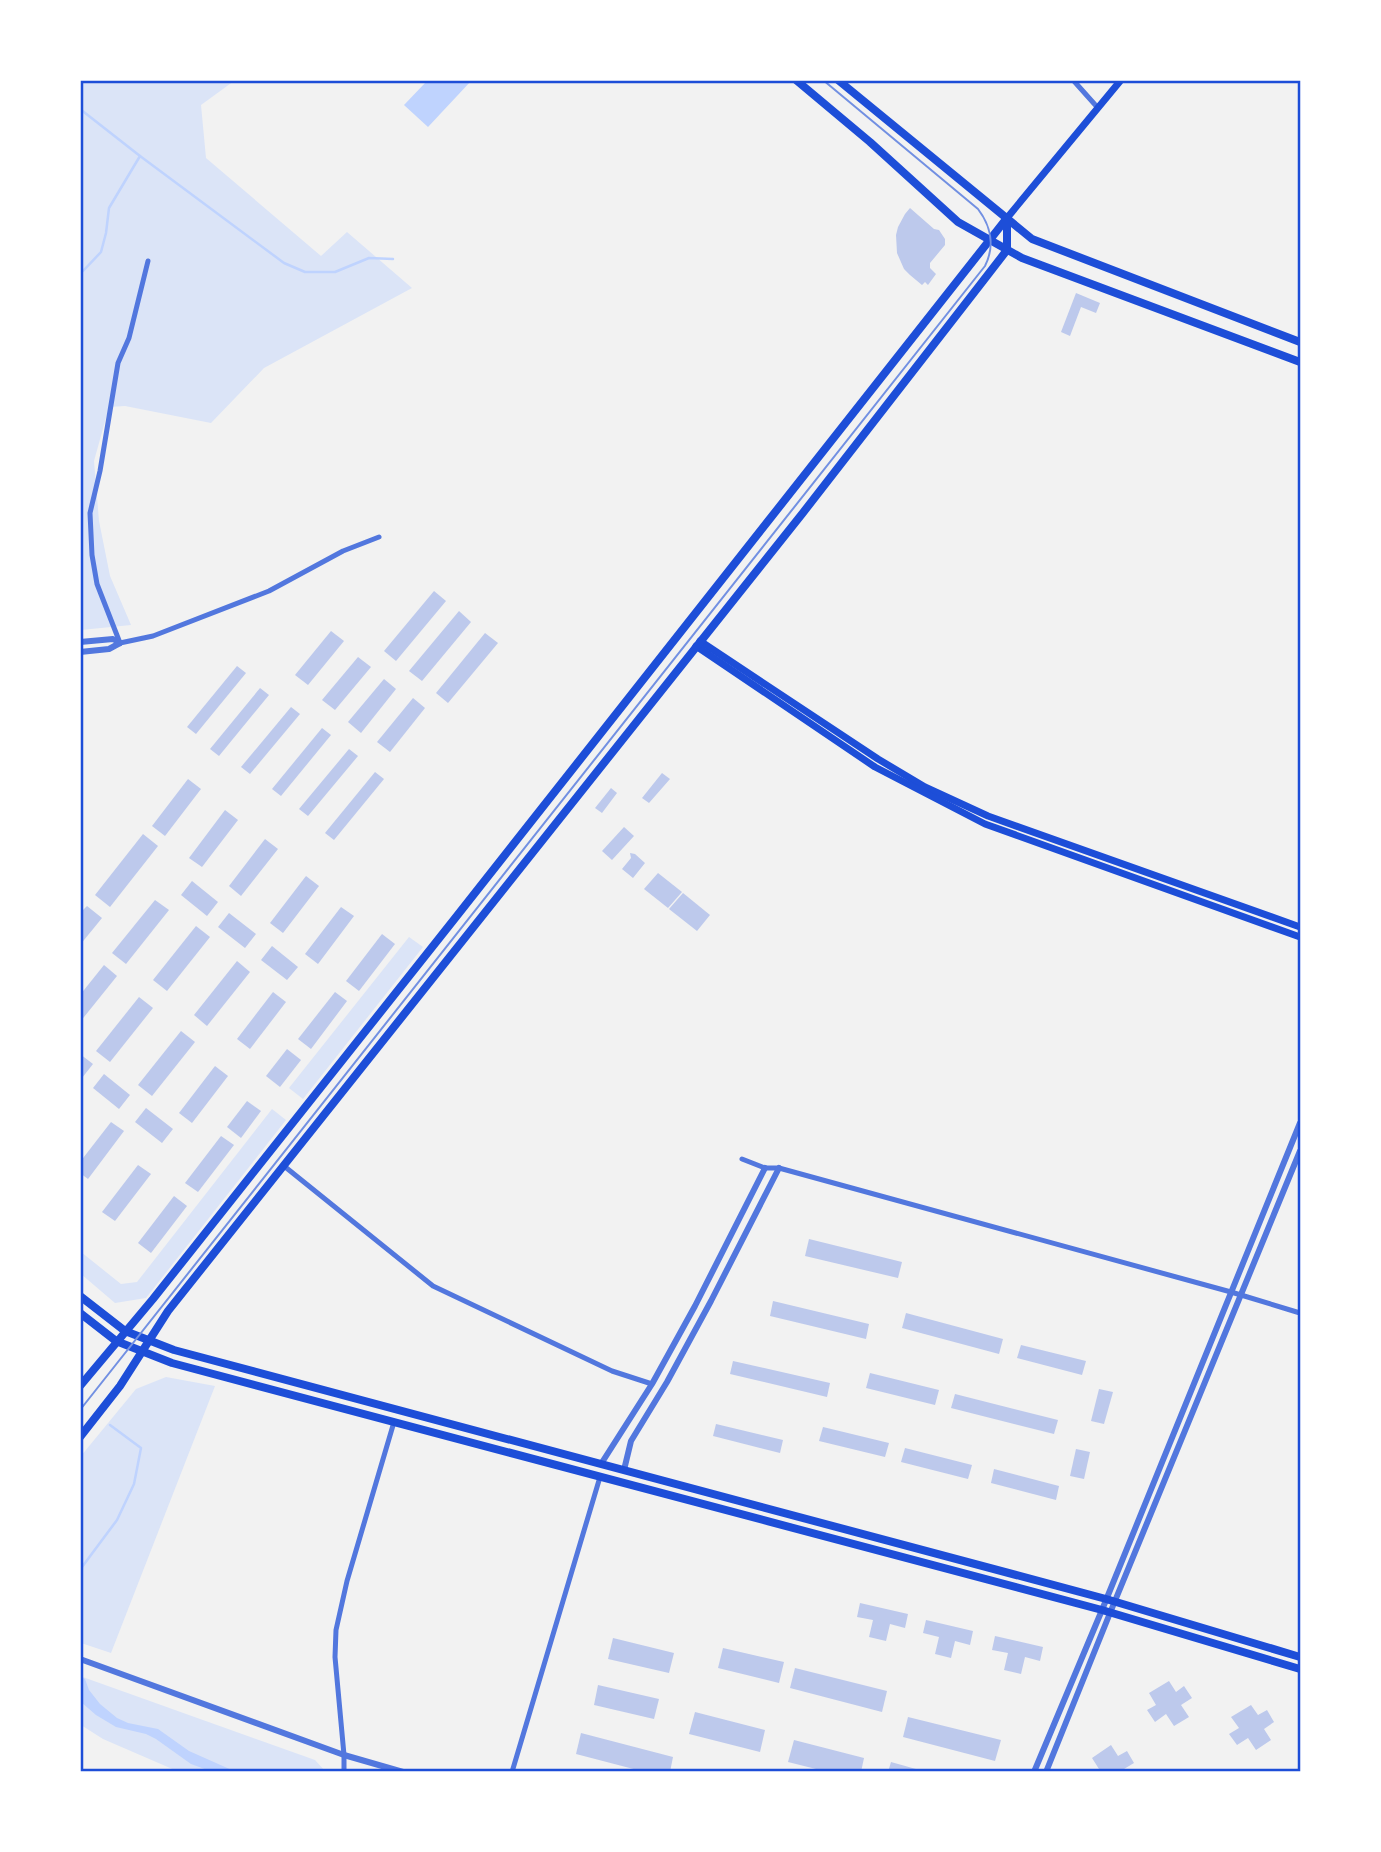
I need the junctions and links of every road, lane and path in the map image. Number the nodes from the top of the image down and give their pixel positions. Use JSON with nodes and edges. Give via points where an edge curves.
{"nodes":[{"id":1,"x":796,"y":80,"type":"edge"},
{"id":2,"x":838,"y":80,"type":"edge"},
{"id":3,"x":1073,"y":80,"type":"edge"},
{"id":4,"x":1121,"y":80,"type":"edge"},
{"id":5,"x":1098,"y":108,"type":"junction"},
{"id":6,"x":1007,"y":218,"type":"junction"},
{"id":7,"x":990,"y":240,"type":"junction"},
{"id":8,"x":1007,"y":250,"type":"junction"},
{"id":9,"x":148,"y":261,"type":"dead end"},
{"id":10,"x":1300,"y":342,"type":"edge"},
{"id":11,"x":1300,"y":362,"type":"edge"},
{"id":12,"x":379,"y":537,"type":"dead end"},
{"id":13,"x":80,"y":642,"type":"edge"},
{"id":14,"x":120,"y":643,"type":"junction"},
{"id":15,"x":698,"y":644,"type":"junction"},
{"id":16,"x":80,"y":652,"type":"edge"},
{"id":17,"x":1300,"y":927,"type":"edge"},
{"id":18,"x":1300,"y":937,"type":"edge"},
{"id":19,"x":1300,"y":1122,"type":"edge"},
{"id":20,"x":1300,"y":1151,"type":"edge"},
{"id":21,"x":742,"y":1158,"type":"dead end"},
{"id":22,"x":284,"y":1166,"type":"junction"},
{"id":23,"x":765,"y":1168,"type":"junction"},
{"id":24,"x":779,"y":1168,"type":"junction"},
{"id":25,"x":1231,"y":1292,"type":"junction"},
{"id":26,"x":1240,"y":1295,"type":"junction"},
{"id":27,"x":80,"y":1296,"type":"edge"},
{"id":28,"x":80,"y":1312,"type":"edge"},
{"id":29,"x":1300,"y":1313,"type":"edge"},
{"id":30,"x":125,"y":1331,"type":"junction"},
{"id":31,"x":149,"y":1340,"type":"junction"},
{"id":32,"x":116,"y":1341,"type":"junction"},
{"id":33,"x":141,"y":1351,"type":"junction"},
{"id":34,"x":652,"y":1384,"type":"junction"},
{"id":35,"x":80,"y":1386,"type":"edge"},
{"id":36,"x":394,"y":1422,"type":"junction"},
{"id":37,"x":80,"y":1437,"type":"edge"},
{"id":38,"x":601,"y":1464,"type":"junction"},
{"id":39,"x":624,"y":1470,"type":"junction"},
{"id":40,"x":600,"y":1477,"type":"junction"},
{"id":41,"x":1110,"y":1601,"type":"junction"},
{"id":42,"x":1106,"y":1612,"type":"junction"},
{"id":43,"x":1300,"y":1657,"type":"edge"},
{"id":44,"x":80,"y":1659,"type":"edge"},
{"id":45,"x":1300,"y":1669,"type":"edge"},
{"id":46,"x":344,"y":1755,"type":"junction"},
{"id":47,"x":344,"y":1772,"type":"edge"},
{"id":48,"x":403,"y":1772,"type":"edge"},
{"id":49,"x":512,"y":1772,"type":"edge"},
{"id":50,"x":1034,"y":1772,"type":"edge"},
{"id":51,"x":1046,"y":1772,"type":"edge"}],
"edges":[{"from":1,"to":7,"type":"main road","via":[[958,222]]},
{"from":2,"to":6,"type":"main road"},
{"from":3,"to":5,"type":"street"},
{"from":4,"to":5,"type":"main road"},
{"from":5,"to":6,"type":"main road"},
{"from":6,"to":7,"type":"main road"},
{"from":6,"to":8,"type":"main road"},
{"from":6,"to":10,"type":"main road","via":[[1032,239]]},
{"from":7,"to":8,"type":"main road"},
{"from":7,"to":30,"type":"main road"},
{"from":8,"to":11,"type":"main road"},
{"from":8,"to":15,"type":"main road"},
{"from":9,"to":14,"type":"street","via":[[118,363],[90,513],[97,584]]},
{"from":12,"to":14,"type":"street","via":[[269,591],[153,636]]},
{"from":13,"to":14,"type":"street","via":[[113,639]]},
{"from":14,"to":16,"type":"street"},
{"from":15,"to":17,"type":"main road","via":[[925,787],[988,816]]},
{"from":15,"to":18,"type":"main road","via":[[874,767],[985,824]]},
{"from":15,"to":22,"type":"main road"},
{"from":19,"to":25,"type":"street"},
{"from":20,"to":26,"type":"street"},
{"from":21,"to":23,"type":"street"},
{"from":22,"to":31,"type":"main road"},
{"from":22,"to":34,"type":"street","via":[[433,1286],[612,1371]]},
{"from":23,"to":24,"type":"street"},
{"from":23,"to":34,"type":"street"},
{"from":24,"to":25,"type":"street"},
{"from":24,"to":39,"type":"street","via":[[711,1301],[631,1441]]},
{"from":25,"to":26,"type":"street"},
{"from":25,"to":41,"type":"street"},
{"from":26,"to":29,"type":"street"},
{"from":26,"to":41,"type":"street"},
{"from":27,"to":30,"type":"main road"},
{"from":28,"to":32,"type":"main road"},
{"from":30,"to":31,"type":"main road"},
{"from":30,"to":32,"type":"main road"},
{"from":31,"to":33,"type":"main road"},
{"from":31,"to":38,"type":"main road"},
{"from":32,"to":33,"type":"main road"},
{"from":32,"to":35,"type":"main road"},
{"from":33,"to":36,"type":"main road"},
{"from":33,"to":37,"type":"main road","via":[[120,1387]]},
{"from":34,"to":38,"type":"street"},
{"from":36,"to":40,"type":"main road"},
{"from":36,"to":46,"type":"street","via":[[336,1630]]},
{"from":38,"to":39,"type":"main road"},
{"from":39,"to":41,"type":"main road"},
{"from":40,"to":42,"type":"main road"},
{"from":40,"to":49,"type":"street"},
{"from":41,"to":42,"type":"street"},
{"from":41,"to":43,"type":"main road"},
{"from":42,"to":45,"type":"main road"},
{"from":42,"to":50,"type":"street"},
{"from":42,"to":51,"type":"street"},
{"from":44,"to":46,"type":"street"},
{"from":46,"to":47,"type":"street"},
{"from":46,"to":48,"type":"street"}]}
